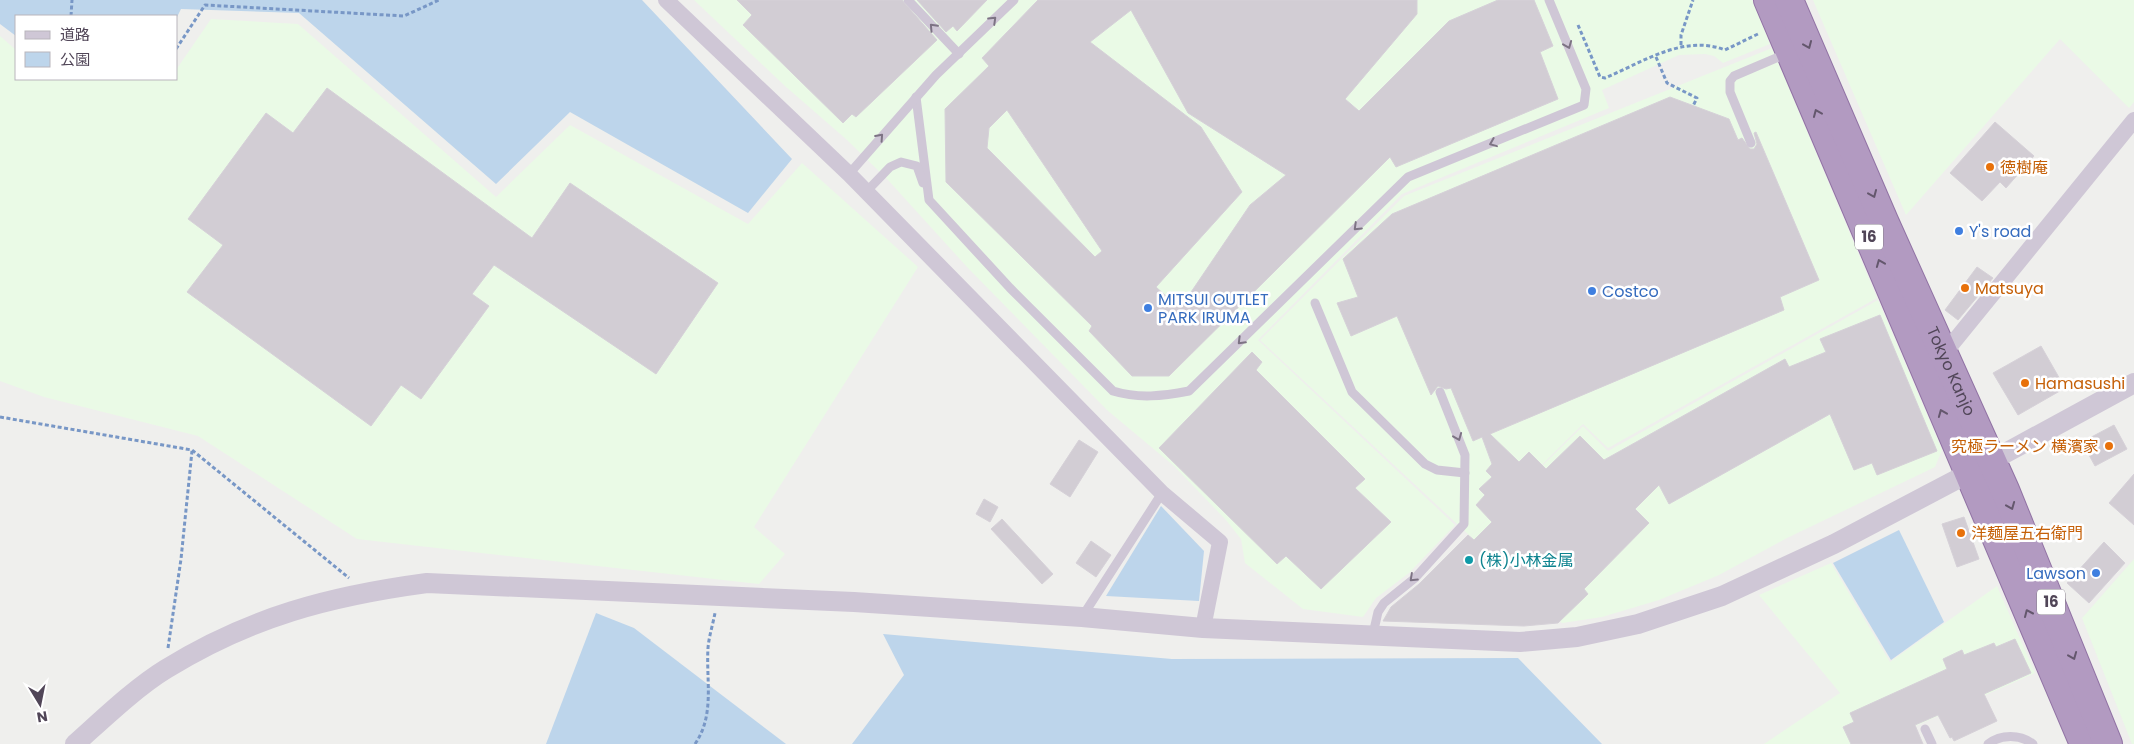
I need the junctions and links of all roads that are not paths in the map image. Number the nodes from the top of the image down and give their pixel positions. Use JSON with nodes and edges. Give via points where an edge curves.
{"nodes":[{"id":1,"x":666,"y":0,"type":"edge"},
{"id":2,"x":908,"y":0,"type":"edge"},
{"id":3,"x":1014,"y":0,"type":"edge"},
{"id":4,"x":1549,"y":0,"type":"edge"},
{"id":5,"x":1768,"y":0,"type":"edge"},
{"id":6,"x":1789,"y":0,"type":"edge"},
{"id":7,"x":1791,"y":52,"type":"junction"},
{"id":8,"x":959,"y":54,"type":"junction"},
{"id":9,"x":916,"y":97,"type":"junction"},
{"id":10,"x":2134,"y":120,"type":"edge"},
{"id":11,"x":1752,"y":143,"type":"dead end"},
{"id":12,"x":849,"y":174,"type":"junction"},
{"id":13,"x":866,"y":192,"type":"junction"},
{"id":14,"x":929,"y":200,"type":"junction"},
{"id":15,"x":1315,"y":303,"type":"dead end"},
{"id":16,"x":1944,"y":354,"type":"junction"},
{"id":17,"x":2134,"y":383,"type":"edge"},
{"id":18,"x":1440,"y":392,"type":"dead end"},
{"id":19,"x":1992,"y":461,"type":"junction"},
{"id":20,"x":1465,"y":473,"type":"junction"},
{"id":21,"x":1967,"y":474,"type":"junction"},
{"id":22,"x":1162,"y":493,"type":"junction"},
{"id":23,"x":1082,"y":617,"type":"junction"},
{"id":24,"x":1203,"y":628,"type":"junction"},
{"id":25,"x":1373,"y":634,"type":"junction"},
{"id":26,"x":1925,"y":729,"type":"dead end"},
{"id":27,"x":75,"y":744,"type":"edge"},
{"id":28,"x":1932,"y":744,"type":"edge"},
{"id":29,"x":1988,"y":744,"type":"edge"},
{"id":30,"x":2033,"y":744,"type":"edge"},
{"id":31,"x":2084,"y":744,"type":"edge"},
{"id":32,"x":2108,"y":744,"type":"edge"}],
"edges":[{"from":1,"to":12,"type":"street"},
{"from":8,"to":2,"type":"lane","one_way":true},
{"from":8,"to":3,"type":"lane","one_way":true},
{"from":4,"to":14,"type":"lane","one_way":true,"via":[[1586,89],[1584,105],[1408,177],[1190,391],[1159,397],[1113,391],[1010,288]]},
{"from":5,"to":7,"type":"highway","name":"Tokyo Kanjo","number":"16"},
{"from":6,"to":16,"type":"highway","name":"Tokyo Kanjo","number":"16","one_way":true},
{"from":7,"to":11,"type":"lane","via":[[1741,73],[1730,81],[1730,92]]},
{"from":21,"to":7,"type":"highway","name":"Tokyo Kanjo","number":"16","one_way":true},
{"from":8,"to":9,"type":"lane"},
{"from":12,"to":9,"type":"lane","one_way":true},
{"from":9,"to":14,"type":"lane"},
{"from":10,"to":16,"type":"street"},
{"from":12,"to":13,"type":"street"},
{"from":13,"to":14,"type":"lane","via":[[890,167],[900,162],[917,166]]},
{"from":13,"to":22,"type":"street"},
{"from":15,"to":20,"type":"lane","via":[[1352,392],[1425,464],[1437,470]]},
{"from":16,"to":19,"type":"highway","name":"Tokyo Kanjo","number":"16"},
{"from":17,"to":19,"type":"street"},
{"from":18,"to":20,"type":"lane","one_way":true,"via":[[1465,455]]},
{"from":19,"to":21,"type":"street"},
{"from":19,"to":32,"type":"highway","name":"Tokyo Kanjo","number":"16","one_way":true},
{"from":20,"to":25,"type":"lane","one_way":true,"via":[[1464,524],[1415,578],[1384,603],[1378,612]]},
{"from":21,"to":25,"type":"street","via":[[1834,544],[1722,596],[1638,624],[1578,637],[1520,642]]},
{"from":31,"to":21,"type":"highway","name":"Tokyo Kanjo","number":"16","one_way":true},
{"from":22,"to":23,"type":"lane"},
{"from":22,"to":24,"type":"street","via":[[1220,542]]},
{"from":23,"to":24,"type":"street"},
{"from":23,"to":27,"type":"street","via":[[718,595],[427,583],[365,591],[312,604],[260,622],[164,670]]},
{"from":24,"to":25,"type":"street"},
{"from":26,"to":28,"type":"lane"},
{"from":29,"to":30,"type":"lane","via":[[1994,739],[2012,736],[2022,737]]}]}
